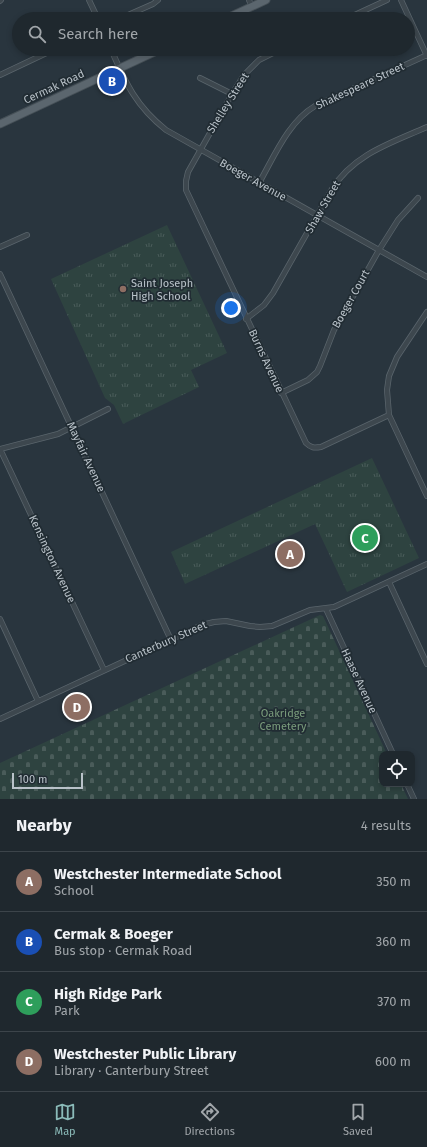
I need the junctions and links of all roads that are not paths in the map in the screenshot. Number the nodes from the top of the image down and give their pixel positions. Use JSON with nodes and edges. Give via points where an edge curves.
{"nodes":[{"id":1,"x":89,"y":0,"type":"edge"},
{"id":2,"x":158,"y":0,"type":"edge"},
{"id":3,"x":266,"y":0,"type":"edge"},
{"id":4,"x":387,"y":0,"type":"edge"},
{"id":5,"x":401,"y":0,"type":"edge"},
{"id":6,"x":250,"y":3,"type":"edge"},
{"id":7,"x":95,"y":12,"type":"edge"},
{"id":8,"x":135,"y":12,"type":"edge"},
{"id":9,"x":236,"y":12,"type":"edge"},
{"id":10,"x":361,"y":12,"type":"edge"},
{"id":11,"x":407,"y":12,"type":"edge"},
{"id":12,"x":415,"y":30,"type":"edge"},
{"id":13,"x":427,"y":55,"type":"edge"},
{"id":14,"x":40,"y":56,"type":"edge"},
{"id":15,"x":114,"y":56,"type":"edge"},
{"id":16,"x":146,"y":56,"type":"edge"},
{"id":17,"x":266,"y":56,"type":"edge"},
{"id":18,"x":120,"y":68,"type":"junction"},
{"id":19,"x":0,"y":75,"type":"edge"},
{"id":20,"x":200,"y":78,"type":"dead end"},
{"id":21,"x":232,"y":94,"type":"junction"},
{"id":22,"x":0,"y":124,"type":"edge"},
{"id":23,"x":427,"y":127,"type":"edge"},
{"id":24,"x":200,"y":150,"type":"junction"},
{"id":25,"x":259,"y":183,"type":"junction"},
{"id":26,"x":418,"y":198,"type":"dead end"},
{"id":27,"x":317,"y":216,"type":"junction"},
{"id":28,"x":27,"y":235,"type":"dead end"},
{"id":29,"x":0,"y":247,"type":"edge"},
{"id":30,"x":379,"y":250,"type":"junction"},
{"id":31,"x":0,"y":274,"type":"edge"},
{"id":32,"x":427,"y":278,"type":"edge"},
{"id":33,"x":427,"y":312,"type":"edge"},
{"id":34,"x":246,"y":319,"type":"junction"},
{"id":35,"x":281,"y":393,"type":"junction"},
{"id":36,"x":108,"y":409,"type":"dead end"},
{"id":37,"x":389,"y":415,"type":"junction"},
{"id":38,"x":72,"y":426,"type":"junction"},
{"id":39,"x":0,"y":449,"type":"edge"},
{"id":40,"x":427,"y":496,"type":"edge"},
{"id":41,"x":427,"y":564,"type":"edge"},
{"id":42,"x":389,"y":582,"type":"junction"},
{"id":43,"x":326,"y":608,"type":"junction"},
{"id":44,"x":0,"y":619,"type":"edge"},
{"id":45,"x":171,"y":640,"type":"junction"},
{"id":46,"x":427,"y":664,"type":"edge"},
{"id":47,"x":104,"y":670,"type":"junction"},
{"id":48,"x":38,"y":701,"type":"junction"},
{"id":49,"x":0,"y":719,"type":"edge"},
{"id":50,"x":392,"y":751,"type":"edge"},
{"id":51,"x":408,"y":787,"type":"edge"},
{"id":52,"x":414,"y":799,"type":"edge"}],
"edges":[{"from":1,"to":7,"type":"street"},
{"from":2,"to":8,"type":"street"},
{"from":3,"to":6,"type":"main road"},
{"from":4,"to":10,"type":"street"},
{"from":5,"to":11,"type":"street"},
{"from":6,"to":9,"type":"main road"},
{"from":12,"to":13,"type":"street"},
{"from":13,"to":25,"type":"street","name":"Shakespeare Street","via":[[307,111],[290,130]]},
{"from":14,"to":19,"type":"street"},
{"from":15,"to":18,"type":"street","name":"Boeger Avenue"},
{"from":16,"to":18,"type":"main road","name":"Cermak Road"},
{"from":17,"to":21,"type":"street","name":"Shelley Street","via":[[252,65]]},
{"from":18,"to":22,"type":"main road","name":"Cermak Road"},
{"from":18,"to":24,"type":"street","name":"Boeger Avenue","via":[[137,101],[151,117],[166,130]]},
{"from":20,"to":21,"type":"street"},
{"from":21,"to":24,"type":"street","name":"Shelley Street"},
{"from":23,"to":27,"type":"street","name":"Shaw Street","via":[[374,151],[349,167],[337,181]]},
{"from":24,"to":25,"type":"street","name":"Boeger Avenue"},
{"from":24,"to":34,"type":"street","name":"Burns Avenue","via":[[188,172],[186,190]]},
{"from":25,"to":27,"type":"street","name":"Boeger Avenue"},
{"from":26,"to":30,"type":"street","name":"Boeger Court","via":[[398,220]]},
{"from":27,"to":30,"type":"street","name":"Boeger Avenue"},
{"from":27,"to":34,"type":"street","name":"Shaw Street","via":[[273,293],[264,305]]},
{"from":28,"to":29,"type":"street"},
{"from":30,"to":32,"type":"street","name":"Boeger Avenue"},
{"from":30,"to":35,"type":"street","name":"Boeger Court","via":[[334,330],[317,372],[308,380]]},
{"from":31,"to":38,"type":"street","name":"Mayfair Avenue"},
{"from":33,"to":37,"type":"street","via":[[392,366],[387,390]]},
{"from":34,"to":35,"type":"street","name":"Burns Avenue"},
{"from":35,"to":37,"type":"street","name":"Burns Avenue","via":[[306,443],[314,448]]},
{"from":36,"to":38,"type":"street"},
{"from":37,"to":40,"type":"street"},
{"from":38,"to":39,"type":"street","via":[[52,436]]},
{"from":38,"to":45,"type":"street","name":"Mayfair Avenue"},
{"from":39,"to":47,"type":"street","name":"Kensington Avenue"},
{"from":41,"to":42,"type":"street","name":"Canterbury Street"},
{"from":42,"to":43,"type":"street","name":"Canterbury Street","via":[[334,607]]},
{"from":42,"to":46,"type":"street"},
{"from":43,"to":45,"type":"street","name":"Canterbury Street","via":[[310,610],[278,625],[265,627],[226,621],[214,622]]},
{"from":43,"to":50,"type":"street","name":"Haase Avenue"},
{"from":44,"to":48,"type":"street"},
{"from":45,"to":47,"type":"street","name":"Canterbury Street"},
{"from":47,"to":48,"type":"street","name":"Canterbury Street"},
{"from":48,"to":49,"type":"street","name":"Canterbury Street"},
{"from":51,"to":52,"type":"street"}]}
